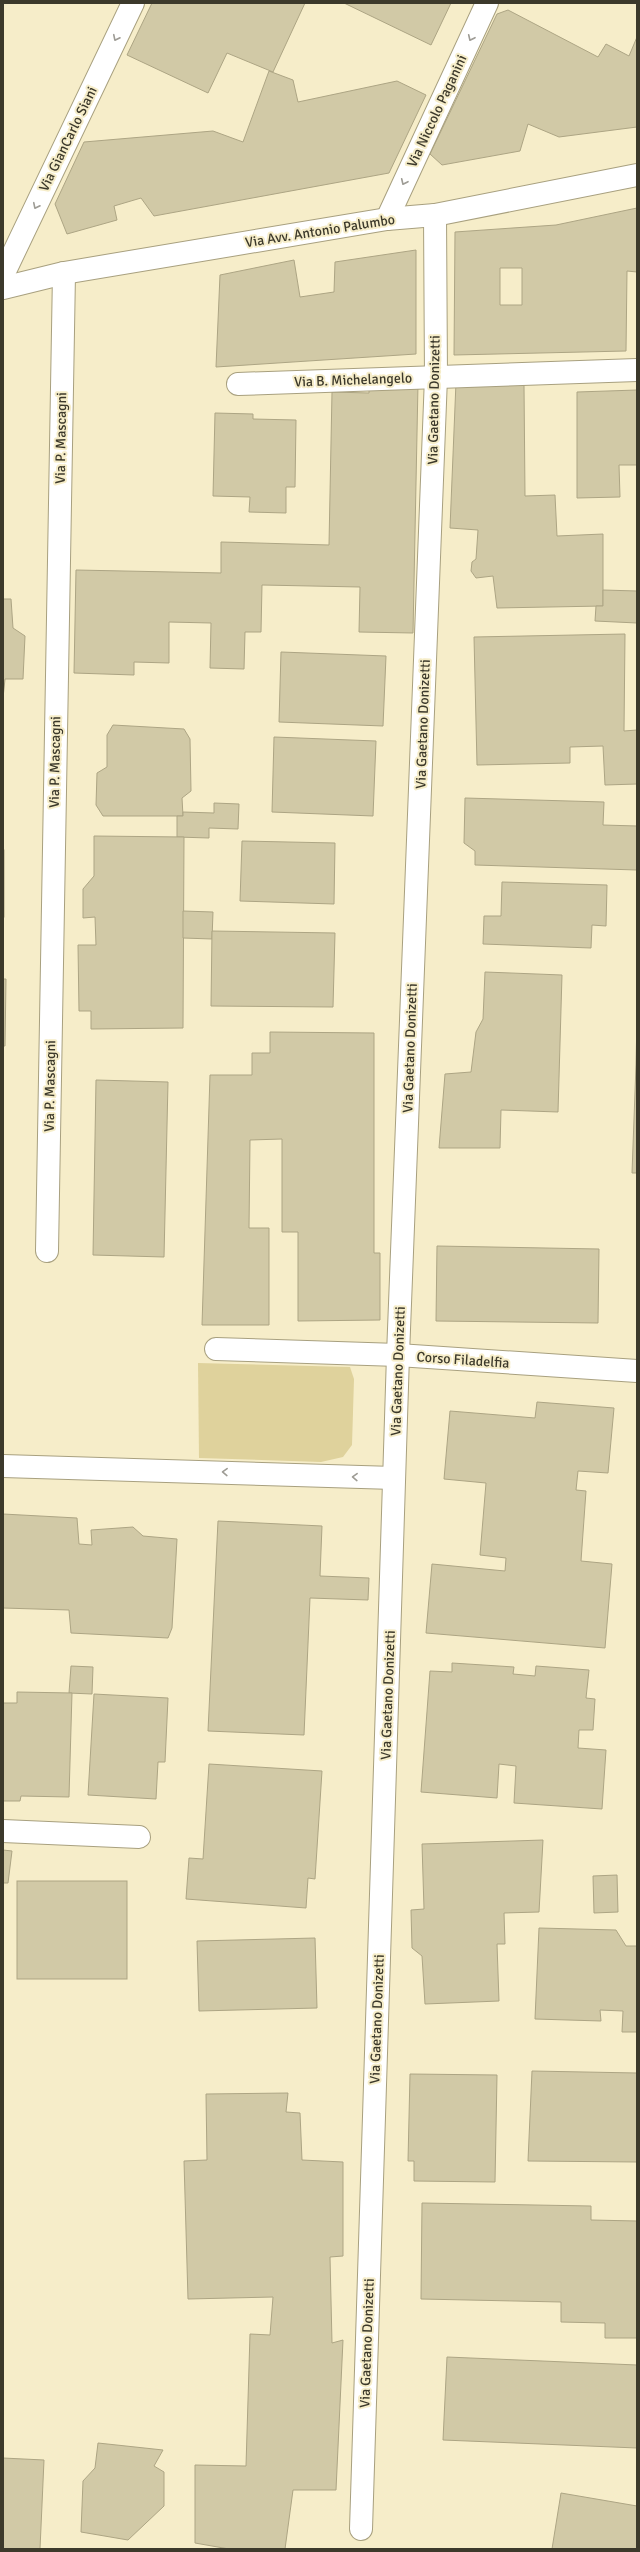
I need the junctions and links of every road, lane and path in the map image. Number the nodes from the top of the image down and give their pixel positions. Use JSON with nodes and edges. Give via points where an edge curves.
{"nodes":[{"id":1,"x":133,"y":3,"type":"edge"},
{"id":2,"x":487,"y":3,"type":"edge"},
{"id":3,"x":637,"y":175,"type":"edge"},
{"id":4,"x":435,"y":215,"type":"junction"},
{"id":5,"x":387,"y":219,"type":"junction"},
{"id":6,"x":64,"y":273,"type":"junction"},
{"id":7,"x":3,"y":275,"type":"edge"},
{"id":8,"x":3,"y":288,"type":"edge"},
{"id":9,"x":637,"y":370,"type":"edge"},
{"id":10,"x":436,"y":377,"type":"junction"},
{"id":11,"x":238,"y":384,"type":"dead end"},
{"id":12,"x":47,"y":1251,"type":"dead end"},
{"id":13,"x":216,"y":1349,"type":"dead end"},
{"id":14,"x":398,"y":1355,"type":"junction"},
{"id":15,"x":637,"y":1371,"type":"edge"},
{"id":16,"x":3,"y":1466,"type":"edge"},
{"id":17,"x":394,"y":1478,"type":"junction"},
{"id":18,"x":3,"y":1831,"type":"edge"},
{"id":19,"x":139,"y":1836,"type":"dead end"},
{"id":20,"x":361,"y":2528,"type":"dead end"}],
"edges":[{"from":1,"to":7,"type":"street","name":"Via GianCarlo Siani","one_way":true},
{"from":2,"to":5,"type":"street","name":"Via Niccolo Paganini","one_way":true},
{"from":3,"to":4,"type":"street","name":"Via Avv. Antonio Palumbo"},
{"from":4,"to":5,"type":"street","name":"Via Avv. Antonio Palumbo"},
{"from":4,"to":10,"type":"street","name":"Via Gaetano Donizetti"},
{"from":5,"to":6,"type":"street","name":"Via Avv. Antonio Palumbo"},
{"from":6,"to":8,"type":"street","name":"Via Avv. Antonio Palumbo"},
{"from":6,"to":12,"type":"street","name":"Via P. Mascagni"},
{"from":9,"to":10,"type":"street","name":"Via B. Michelangelo"},
{"from":10,"to":11,"type":"street","name":"Via B. Michelangelo"},
{"from":10,"to":14,"type":"street","name":"Via Gaetano Donizetti"},
{"from":13,"to":14,"type":"street","name":"Corso Filadelfia"},
{"from":14,"to":15,"type":"street","name":"Corso Filadelfia"},
{"from":14,"to":17,"type":"street","name":"Via Gaetano Donizetti"},
{"from":17,"to":16,"type":"street","one_way":true},
{"from":17,"to":20,"type":"street","name":"Via Gaetano Donizetti"},
{"from":18,"to":19,"type":"street"}]}
